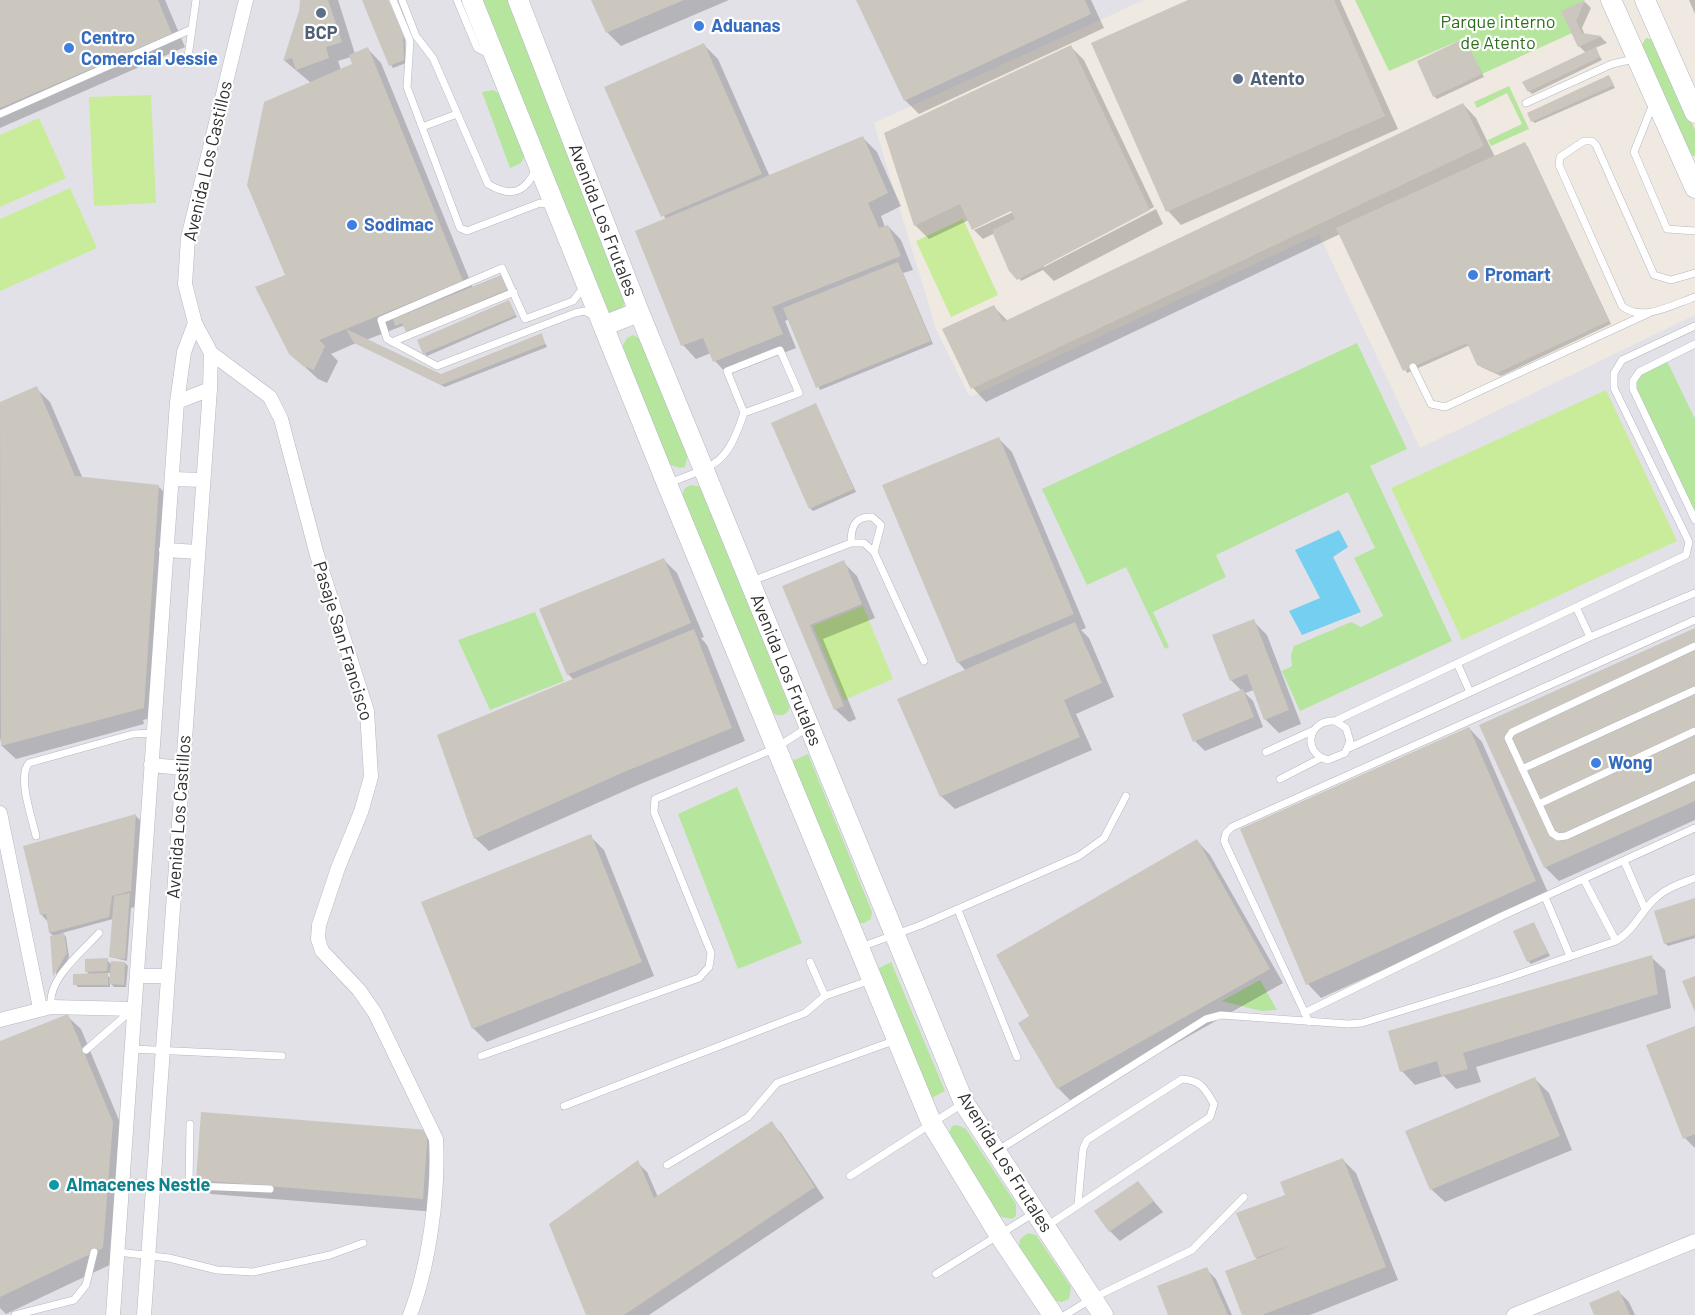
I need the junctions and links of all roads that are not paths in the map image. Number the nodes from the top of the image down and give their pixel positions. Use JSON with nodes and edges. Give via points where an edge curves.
{"nodes":[{"id":1,"x":196,"y":0,"type":"edge"},
{"id":2,"x":246,"y":0,"type":"edge"},
{"id":3,"x":393,"y":0,"type":"edge"},
{"id":4,"x":402,"y":0,"type":"edge"},
{"id":5,"x":457,"y":0,"type":"edge"},
{"id":6,"x":472,"y":0,"type":"edge"},
{"id":7,"x":518,"y":0,"type":"edge"},
{"id":8,"x":1646,"y":2,"type":"edge"},
{"id":9,"x":1615,"y":8,"type":"edge"},
{"id":10,"x":192,"y":29,"type":"junction"},
{"id":11,"x":496,"y":59,"type":"junction"},
{"id":12,"x":1638,"y":59,"type":"junction"},
{"id":13,"x":187,"y":64,"type":"dead end"},
{"id":14,"x":1655,"y":99,"type":"junction"},
{"id":15,"x":1526,"y":104,"type":"dead end"},
{"id":16,"x":1695,"y":113,"type":"edge"},
{"id":17,"x":0,"y":114,"type":"edge"},
{"id":18,"x":457,"y":114,"type":"junction"},
{"id":19,"x":422,"y":127,"type":"junction"},
{"id":20,"x":538,"y":164,"type":"junction"},
{"id":21,"x":1693,"y":180,"type":"edge"},
{"id":22,"x":554,"y":205,"type":"junction"},
{"id":23,"x":1695,"y":231,"type":"edge"},
{"id":24,"x":1695,"y":273,"type":"edge"},
{"id":25,"x":585,"y":282,"type":"junction"},
{"id":26,"x":514,"y":292,"type":"junction"},
{"id":27,"x":1695,"y":297,"type":"edge"},
{"id":28,"x":639,"y":312,"type":"junction"},
{"id":29,"x":1652,"y":312,"type":"junction"},
{"id":30,"x":195,"y":323,"type":"junction"},
{"id":31,"x":603,"y":326,"type":"junction"},
{"id":32,"x":1695,"y":326,"type":"edge"},
{"id":33,"x":392,"y":342,"type":"junction"},
{"id":34,"x":1695,"y":344,"type":"edge"},
{"id":35,"x":211,"y":352,"type":"junction"},
{"id":36,"x":1413,"y":367,"type":"dead end"},
{"id":37,"x":210,"y":390,"type":"junction"},
{"id":38,"x":177,"y":402,"type":"junction"},
{"id":39,"x":744,"y":413,"type":"junction"},
{"id":40,"x":704,"y":470,"type":"junction"},
{"id":41,"x":172,"y":479,"type":"junction"},
{"id":42,"x":203,"y":480,"type":"junction"},
{"id":43,"x":667,"y":484,"type":"junction"},
{"id":44,"x":1695,"y":519,"type":"edge"},
{"id":45,"x":851,"y":543,"type":"junction"},
{"id":46,"x":1692,"y":549,"type":"edge"},
{"id":47,"x":166,"y":550,"type":"junction"},
{"id":48,"x":198,"y":552,"type":"junction"},
{"id":49,"x":874,"y":552,"type":"junction"},
{"id":50,"x":750,"y":582,"type":"junction"},
{"id":51,"x":1695,"y":592,"type":"edge"},
{"id":52,"x":1576,"y":607,"type":"junction"},
{"id":53,"x":1695,"y":620,"type":"edge"},
{"id":54,"x":1590,"y":637,"type":"junction"},
{"id":55,"x":1695,"y":646,"type":"edge"},
{"id":56,"x":924,"y":661,"type":"dead end"},
{"id":57,"x":1457,"y":663,"type":"junction"},
{"id":58,"x":1695,"y":690,"type":"edge"},
{"id":59,"x":1470,"y":692,"type":"junction"},
{"id":60,"x":1335,"y":721,"type":"junction"},
{"id":61,"x":808,"y":727,"type":"junction"},
{"id":62,"x":1312,"y":731,"type":"junction"},
{"id":63,"x":1695,"y":731,"type":"edge"},
{"id":64,"x":154,"y":734,"type":"junction"},
{"id":65,"x":776,"y":748,"type":"junction"},
{"id":66,"x":1349,"y":748,"type":"junction"},
{"id":67,"x":1266,"y":752,"type":"dead end"},
{"id":68,"x":1321,"y":758,"type":"junction"},
{"id":69,"x":152,"y":765,"type":"junction"},
{"id":70,"x":183,"y":768,"type":"junction"},
{"id":71,"x":1522,"y":769,"type":"junction"},
{"id":72,"x":1695,"y":777,"type":"edge"},
{"id":73,"x":1280,"y":779,"type":"dead end"},
{"id":74,"x":1126,"y":796,"type":"dead end"},
{"id":75,"x":1539,"y":804,"type":"junction"},
{"id":76,"x":0,"y":813,"type":"edge"},
{"id":77,"x":1695,"y":828,"type":"edge"},
{"id":78,"x":36,"y":836,"type":"dead end"},
{"id":79,"x":4,"y":850,"type":"edge"},
{"id":80,"x":1624,"y":861,"type":"junction"},
{"id":81,"x":1695,"y":878,"type":"edge"},
{"id":82,"x":1584,"y":879,"type":"junction"},
{"id":83,"x":1545,"y":897,"type":"junction"},
{"id":84,"x":1645,"y":909,"type":"junction"},
{"id":85,"x":958,"y":910,"type":"junction"},
{"id":86,"x":99,"y":933,"type":"dead end"},
{"id":87,"x":895,"y":934,"type":"junction"},
{"id":88,"x":1616,"y":941,"type":"junction"},
{"id":89,"x":858,"y":947,"type":"junction"},
{"id":90,"x":1570,"y":956,"type":"junction"},
{"id":91,"x":810,"y":962,"type":"dead end"},
{"id":92,"x":137,"y":976,"type":"junction"},
{"id":93,"x":168,"y":976,"type":"junction"},
{"id":94,"x":871,"y":980,"type":"junction"},
{"id":95,"x":825,"y":996,"type":"junction"},
{"id":96,"x":45,"y":1007,"type":"junction"},
{"id":97,"x":134,"y":1009,"type":"junction"},
{"id":98,"x":1304,"y":1013,"type":"junction"},
{"id":99,"x":0,"y":1020,"type":"edge"},
{"id":100,"x":1309,"y":1022,"type":"junction"},
{"id":101,"x":896,"y":1040,"type":"junction"},
{"id":102,"x":132,"y":1049,"type":"junction"},
{"id":103,"x":86,"y":1050,"type":"dead end"},
{"id":104,"x":163,"y":1051,"type":"junction"},
{"id":105,"x":282,"y":1056,"type":"dead end"},
{"id":106,"x":481,"y":1056,"type":"dead end"},
{"id":107,"x":1017,"y":1057,"type":"dead end"},
{"id":108,"x":964,"y":1103,"type":"junction"},
{"id":109,"x":564,"y":1106,"type":"dead end"},
{"id":110,"x":190,"y":1124,"type":"dead end"},
{"id":111,"x":932,"y":1124,"type":"junction"},
{"id":112,"x":996,"y":1152,"type":"junction"},
{"id":113,"x":666,"y":1165,"type":"dead end"},
{"id":114,"x":850,"y":1176,"type":"dead end"},
{"id":115,"x":123,"y":1183,"type":"junction"},
{"id":116,"x":153,"y":1184,"type":"junction"},
{"id":117,"x":189,"y":1186,"type":"junction"},
{"id":118,"x":270,"y":1189,"type":"dead end"},
{"id":119,"x":1244,"y":1197,"type":"dead end"},
{"id":120,"x":1078,"y":1204,"type":"junction"},
{"id":121,"x":1041,"y":1219,"type":"junction"},
{"id":122,"x":1000,"y":1236,"type":"junction"},
{"id":123,"x":1695,"y":1241,"type":"edge"},
{"id":124,"x":363,"y":1243,"type":"dead end"},
{"id":125,"x":94,"y":1252,"type":"dead end"},
{"id":126,"x":118,"y":1252,"type":"junction"},
{"id":127,"x":148,"y":1254,"type":"junction"},
{"id":128,"x":936,"y":1274,"type":"dead end"},
{"id":129,"x":1093,"y":1298,"type":"junction"},
{"id":130,"x":15,"y":1315,"type":"edge"},
{"id":131,"x":113,"y":1315,"type":"edge"},
{"id":132,"x":144,"y":1315,"type":"edge"},
{"id":133,"x":410,"y":1315,"type":"edge"},
{"id":134,"x":1053,"y":1315,"type":"edge"},
{"id":135,"x":1065,"y":1315,"type":"edge"},
{"id":136,"x":1103,"y":1315,"type":"edge"},
{"id":137,"x":1514,"y":1315,"type":"edge"}],
"edges":[{"from":1,"to":10,"type":"lane"},
{"from":2,"to":30,"type":"street","name":"Avenida Los Castillos","via":[[188,238],[185,284]]},
{"from":3,"to":19,"type":"lane","via":[[410,41],[407,87]]},
{"from":4,"to":18,"type":"lane","via":[[416,36],[433,58]]},
{"from":5,"to":11,"type":"lane","via":[[477,48]]},
{"from":6,"to":11,"type":"main road"},
{"from":7,"to":28,"type":"main road","name":"Avenida Los Frutales"},
{"from":8,"to":9,"type":"main road"},
{"from":8,"to":16,"type":"main road"},
{"from":9,"to":12,"type":"main road"},
{"from":10,"to":13,"type":"lane"},
{"from":10,"to":17,"type":"lane"},
{"from":11,"to":20,"type":"main road"},
{"from":12,"to":14,"type":"main road"},
{"from":12,"to":15,"type":"lane","via":[[1612,64]]},
{"from":14,"to":21,"type":"main road"},
{"from":14,"to":23,"type":"lane","via":[[1634,152],[1667,228]]},
{"from":18,"to":19,"type":"lane"},
{"from":18,"to":20,"type":"lane","via":[[488,184],[506,192],[516,191],[530,182]]},
{"from":19,"to":22,"type":"lane","via":[[462,231],[540,203]]},
{"from":20,"to":22,"type":"main road"},
{"from":22,"to":25,"type":"main road"},
{"from":24,"to":29,"type":"lane","via":[[1671,280],[1654,275],[1592,141],[1584,141],[1560,157],[1559,165],[1622,306],[1636,312]]},
{"from":25,"to":26,"type":"lane","via":[[584,291],[573,301],[525,319]]},
{"from":25,"to":31,"type":"main road"},
{"from":26,"to":33,"type":"lane"},
{"from":26,"to":33,"type":"lane","via":[[502,268],[381,320],[387,339]]},
{"from":27,"to":29,"type":"lane"},
{"from":28,"to":31,"type":"main road"},
{"from":28,"to":40,"type":"main road","name":"Avenida Los Frutales"},
{"from":29,"to":36,"type":"lane","via":[[1445,407],[1431,404]]},
{"from":30,"to":35,"type":"street","name":"Avenida Los Castillos"},
{"from":30,"to":38,"type":"street","name":"Avenida Los Castillos","via":[[184,352]]},
{"from":31,"to":33,"type":"lane","via":[[591,312],[575,313],[437,366]]},
{"from":31,"to":43,"type":"main road"},
{"from":32,"to":46,"type":"lane","via":[[1622,360],[1614,374],[1614,388]]},
{"from":34,"to":44,"type":"lane","via":[[1639,372],[1633,390]]},
{"from":35,"to":37,"type":"street","name":"Avenida Los Castillos"},
{"from":35,"to":133,"type":"street","name":"Pasaje San Francisco","via":[[270,397],[281,419],[317,555],[367,711],[371,777],[334,879],[318,939],[322,951],[359,990],[375,1014],[436,1139],[432,1217]]},
{"from":37,"to":38,"type":"street"},
{"from":37,"to":42,"type":"street","name":"Avenida Los Castillos"},
{"from":38,"to":41,"type":"street","name":"Avenida Los Castillos"},
{"from":39,"to":39,"type":"lane","via":[[799,393],[780,350],[727,371]]},
{"from":39,"to":40,"type":"lane","via":[[734,442],[721,460]]},
{"from":40,"to":43,"type":"lane"},
{"from":40,"to":50,"type":"main road","name":"Avenida Los Frutales"},
{"from":41,"to":42,"type":"street"},
{"from":41,"to":47,"type":"street","name":"Avenida Los Castillos"},
{"from":42,"to":48,"type":"street","name":"Avenida Los Castillos"},
{"from":43,"to":65,"type":"main road"},
{"from":45,"to":49,"type":"lane","via":[[864,543]]},
{"from":45,"to":49,"type":"lane","via":[[854,523],[872,517],[881,525]]},
{"from":45,"to":50,"type":"lane"},
{"from":46,"to":52,"type":"lane"},
{"from":47,"to":48,"type":"street"},
{"from":47,"to":64,"type":"street","name":"Avenida Los Castillos"},
{"from":48,"to":70,"type":"street","name":"Avenida Los Castillos"},
{"from":49,"to":56,"type":"lane"},
{"from":50,"to":61,"type":"main road","name":"Avenida Los Frutales"},
{"from":51,"to":54,"type":"lane"},
{"from":52,"to":54,"type":"lane"},
{"from":52,"to":57,"type":"lane"},
{"from":53,"to":98,"type":"lane","via":[[1226,833],[1224,841]]},
{"from":54,"to":59,"type":"lane"},
{"from":55,"to":71,"type":"lane","via":[[1512,732],[1508,738]]},
{"from":57,"to":59,"type":"lane"},
{"from":57,"to":60,"type":"lane"},
{"from":58,"to":71,"type":"lane"},
{"from":59,"to":66,"type":"lane"},
{"from":60,"to":62,"type":"lane","via":[[1322,722]]},
{"from":60,"to":66,"type":"lane","via":[[1346,728]]},
{"from":61,"to":65,"type":"lane"},
{"from":61,"to":87,"type":"main road","name":"Avenida Los Frutales"},
{"from":62,"to":67,"type":"lane"},
{"from":62,"to":68,"type":"lane","via":[[1310,743]]},
{"from":63,"to":75,"type":"lane"},
{"from":64,"to":69,"type":"street","name":"Avenida Los Castillos"},
{"from":64,"to":78,"type":"lane","via":[[133,734],[29,763],[23,778]]},
{"from":65,"to":89,"type":"main road"},
{"from":65,"to":106,"type":"lane","via":[[655,799],[654,812],[711,953],[709,967],[699,978]]},
{"from":66,"to":68,"type":"lane","via":[[1340,757]]},
{"from":68,"to":73,"type":"lane"},
{"from":69,"to":70,"type":"street"},
{"from":69,"to":92,"type":"street","name":"Avenida Los Castillos"},
{"from":70,"to":93,"type":"street","name":"Avenida Los Castillos"},
{"from":71,"to":75,"type":"lane"},
{"from":72,"to":75,"type":"lane","via":[[1566,836],[1552,833]]},
{"from":74,"to":85,"type":"lane","via":[[1104,838],[1092,849]]},
{"from":76,"to":79,"type":"street"},
{"from":77,"to":80,"type":"lane"},
{"from":79,"to":96,"type":"street"},
{"from":80,"to":82,"type":"lane"},
{"from":80,"to":84,"type":"lane"},
{"from":81,"to":84,"type":"lane","via":[[1669,889]]},
{"from":82,"to":83,"type":"lane"},
{"from":82,"to":88,"type":"lane"},
{"from":83,"to":90,"type":"lane"},
{"from":83,"to":98,"type":"lane"},
{"from":84,"to":88,"type":"lane","via":[[1627,934]]},
{"from":85,"to":87,"type":"lane"},
{"from":85,"to":107,"type":"lane"},
{"from":86,"to":96,"type":"lane","via":[[55,983]]},
{"from":87,"to":89,"type":"lane"},
{"from":87,"to":108,"type":"main road","name":"Avenida Los Frutales"},
{"from":88,"to":90,"type":"lane"},
{"from":89,"to":94,"type":"main road"},
{"from":90,"to":100,"type":"lane","via":[[1355,1024]]},
{"from":91,"to":95,"type":"lane"},
{"from":92,"to":93,"type":"street"},
{"from":92,"to":97,"type":"street","name":"Avenida Los Castillos"},
{"from":93,"to":104,"type":"street","name":"Avenida Los Castillos"},
{"from":94,"to":95,"type":"lane"},
{"from":94,"to":101,"type":"main road"},
{"from":95,"to":109,"type":"lane","via":[[805,1013]]},
{"from":96,"to":97,"type":"street"},
{"from":96,"to":99,"type":"street"},
{"from":97,"to":102,"type":"street","name":"Avenida Los Castillos"},
{"from":97,"to":103,"type":"lane"},
{"from":98,"to":100,"type":"lane"},
{"from":100,"to":112,"type":"lane","via":[[1221,1015],[1206,1019]]},
{"from":101,"to":111,"type":"main road"},
{"from":101,"to":113,"type":"lane","via":[[777,1083],[748,1117]]},
{"from":102,"to":104,"type":"lane"},
{"from":102,"to":115,"type":"street","name":"Avenida Los Castillos"},
{"from":104,"to":105,"type":"lane"},
{"from":104,"to":116,"type":"street","name":"Avenida Los Castillos"},
{"from":108,"to":111,"type":"lane"},
{"from":108,"to":112,"type":"main road","name":"Avenida Los Frutales"},
{"from":110,"to":117,"type":"lane"},
{"from":111,"to":114,"type":"lane"},
{"from":111,"to":122,"type":"main road"},
{"from":112,"to":121,"type":"main road","name":"Avenida Los Frutales"},
{"from":115,"to":116,"type":"lane"},
{"from":115,"to":126,"type":"street","name":"Avenida Los Castillos"},
{"from":116,"to":117,"type":"lane"},
{"from":116,"to":127,"type":"street","name":"Avenida Los Castillos"},
{"from":117,"to":118,"type":"lane"},
{"from":119,"to":129,"type":"lane","via":[[1192,1250]]},
{"from":120,"to":120,"type":"lane","via":[[1087,1140],[1182,1079],[1203,1085],[1214,1104],[1210,1117]]},
{"from":120,"to":121,"type":"lane"},
{"from":121,"to":122,"type":"lane"},
{"from":121,"to":129,"type":"main road","name":"Avenida Los Frutales"},
{"from":122,"to":128,"type":"lane"},
{"from":122,"to":134,"type":"main road"},
{"from":123,"to":137,"type":"street"},
{"from":124,"to":127,"type":"lane","via":[[330,1255],[253,1272],[217,1270]]},
{"from":125,"to":130,"type":"lane","via":[[86,1285],[74,1300]]},
{"from":126,"to":127,"type":"lane"},
{"from":126,"to":131,"type":"street","name":"Avenida Los Castillos"},
{"from":127,"to":132,"type":"street","name":"Avenida Los Castillos"},
{"from":129,"to":135,"type":"lane"},
{"from":129,"to":136,"type":"main road","name":"Avenida Los Frutales"}]}
